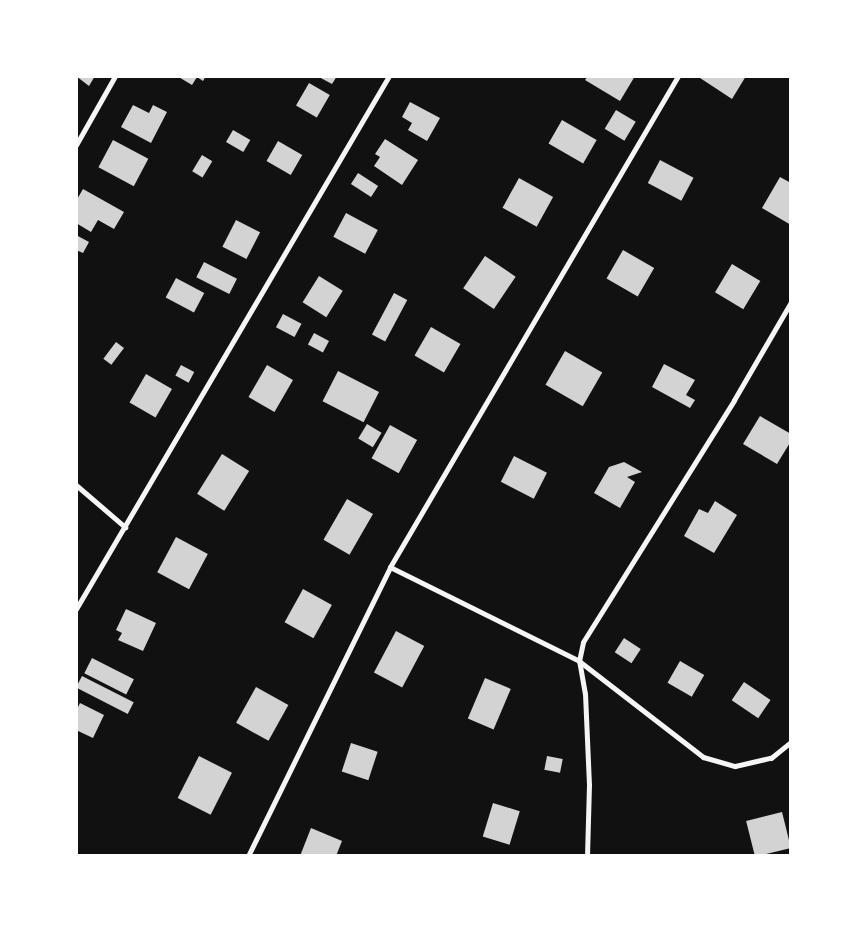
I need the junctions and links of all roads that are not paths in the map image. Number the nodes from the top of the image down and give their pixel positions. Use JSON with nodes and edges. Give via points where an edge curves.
{"nodes":[{"id":1,"x":115,"y":76,"type":"edge"},
{"id":2,"x":389,"y":76,"type":"edge"},
{"id":3,"x":678,"y":76,"type":"edge"},
{"id":4,"x":76,"y":145,"type":"edge"},
{"id":5,"x":791,"y":302,"type":"edge"},
{"id":6,"x":76,"y":485,"type":"edge"},
{"id":7,"x":125,"y":527,"type":"junction"},
{"id":8,"x":390,"y":567,"type":"junction"},
{"id":9,"x":76,"y":609,"type":"edge"},
{"id":10,"x":579,"y":661,"type":"junction"},
{"id":11,"x":791,"y":742,"type":"edge"},
{"id":12,"x":248,"y":856,"type":"edge"},
{"id":13,"x":587,"y":856,"type":"edge"}],
"edges":[{"from":1,"to":4,"type":"street"},
{"from":2,"to":7,"type":"street"},
{"from":3,"to":8,"type":"street"},
{"from":5,"to":10,"type":"street","via":[[734,400],[583,642]]},
{"from":6,"to":7,"type":"street"},
{"from":7,"to":9,"type":"street"},
{"from":8,"to":10,"type":"street"},
{"from":8,"to":12,"type":"street"},
{"from":10,"to":11,"type":"street","via":[[704,757],[735,766],[771,758]]},
{"from":10,"to":13,"type":"street","via":[[585,694],[589,785]]}]}
